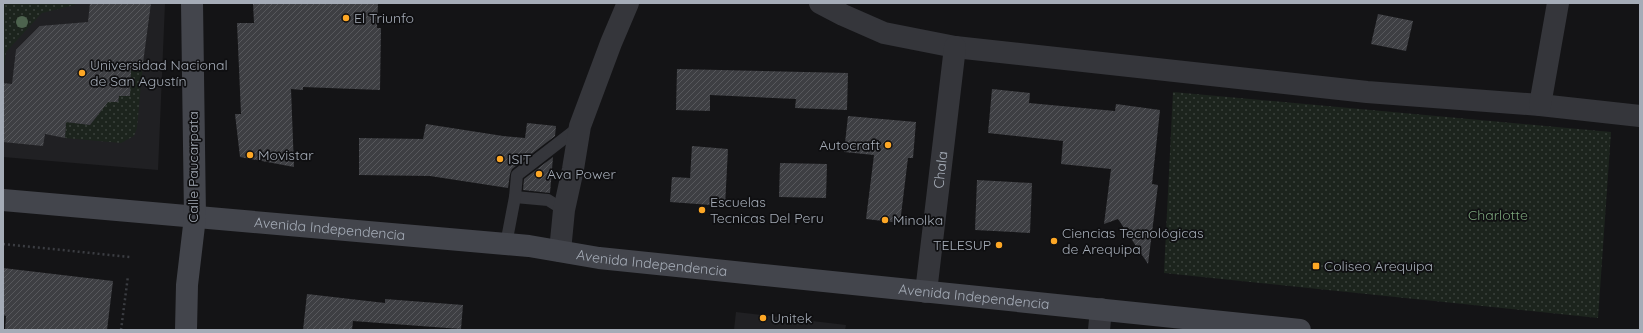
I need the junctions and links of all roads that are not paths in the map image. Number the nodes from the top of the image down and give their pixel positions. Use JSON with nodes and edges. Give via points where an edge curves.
{"nodes":[{"id":1,"x":192,"y":3,"type":"edge"},
{"id":2,"x":628,"y":3,"type":"edge"},
{"id":3,"x":820,"y":3,"type":"edge"},
{"id":4,"x":1558,"y":3,"type":"edge"},
{"id":5,"x":955,"y":47,"type":"junction"},
{"id":6,"x":1540,"y":105,"type":"junction"},
{"id":7,"x":1640,"y":116,"type":"edge"},
{"id":8,"x":580,"y":126,"type":"junction"},
{"id":9,"x":515,"y":197,"type":"junction"},
{"id":10,"x":3,"y":200,"type":"edge"},
{"id":11,"x":564,"y":210,"type":"junction"},
{"id":12,"x":195,"y":217,"type":"junction"},
{"id":13,"x":506,"y":244,"type":"junction"},
{"id":14,"x":560,"y":251,"type":"junction"},
{"id":15,"x":926,"y":292,"type":"junction"},
{"id":16,"x":1100,"y":320,"type":"edge"},
{"id":17,"x":186,"y":330,"type":"edge"},
{"id":18,"x":1300,"y":330,"type":"edge"}],
"edges":[{"from":1,"to":12,"type":"main road","name":"Calle Paucarpata"},
{"from":2,"to":8,"type":"street"},
{"from":3,"to":5,"type":"street","via":[[843,16],[884,32]]},
{"from":4,"to":6,"type":"street"},
{"from":5,"to":6,"type":"street","via":[[1367,92]]},
{"from":5,"to":15,"type":"street","name":"Chala"},
{"from":6,"to":7,"type":"street"},
{"from":8,"to":9,"type":"lane","via":[[517,175]]},
{"from":8,"to":11,"type":"street","via":[[574,169]]},
{"from":9,"to":11,"type":"lane","via":[[548,200]]},
{"from":9,"to":13,"type":"lane"},
{"from":10,"to":12,"type":"main road","name":"Avenida Independencia"},
{"from":11,"to":14,"type":"street"},
{"from":12,"to":13,"type":"main road","name":"Avenida Independencia"},
{"from":12,"to":17,"type":"main road","name":"Calle Paucarpata","via":[[187,285]]},
{"from":13,"to":14,"type":"main road","name":"Avenida Independencia"},
{"from":14,"to":15,"type":"main road","name":"Avenida Independencia","via":[[599,258]]},
{"from":15,"to":16,"type":"main road","name":"Avenida Independencia"},
{"from":16,"to":18,"type":"main road","name":"Avenida Independencia"}]}
